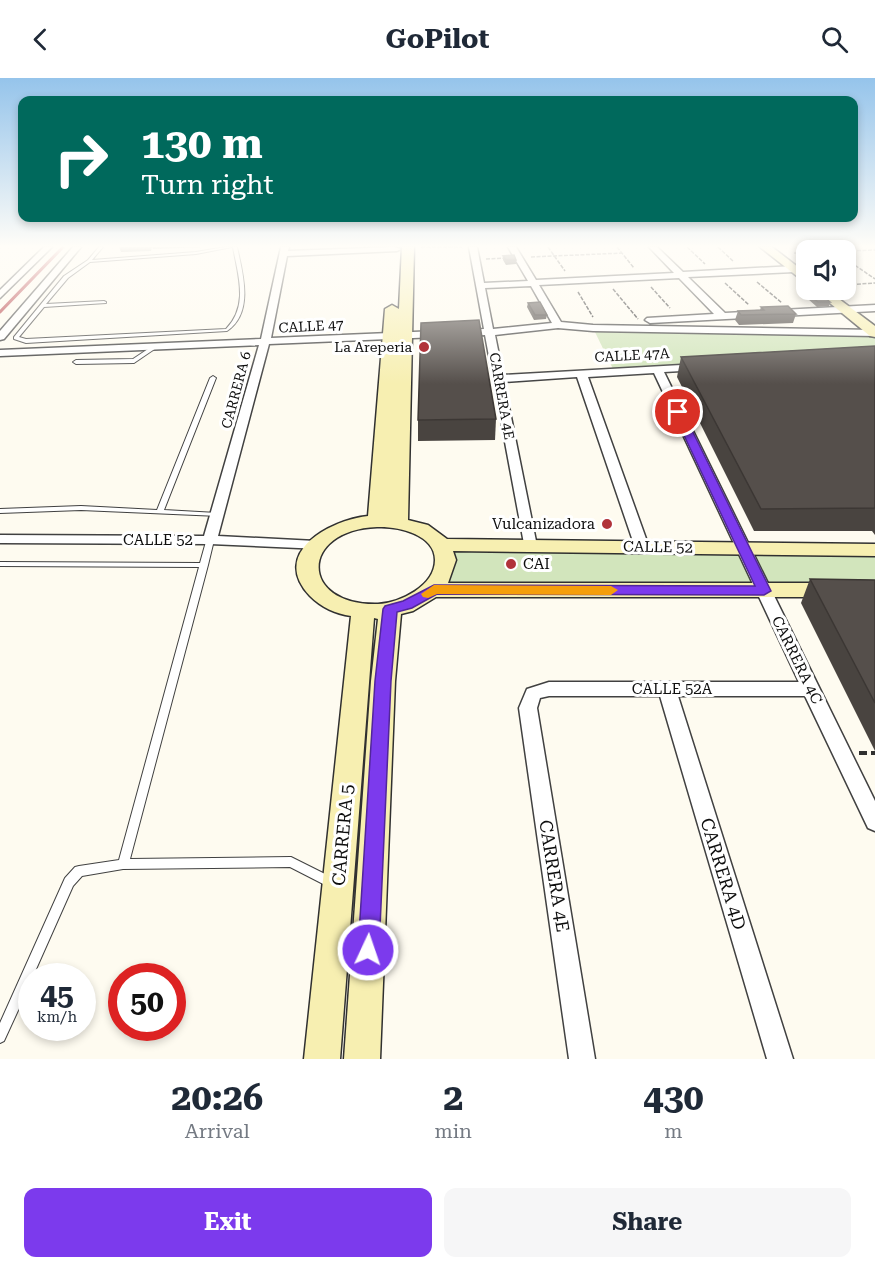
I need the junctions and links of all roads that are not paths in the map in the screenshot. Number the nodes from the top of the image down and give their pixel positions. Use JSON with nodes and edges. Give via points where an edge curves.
{"nodes":[{"id":1,"x":38,"y":293,"type":"edge"},
{"id":2,"x":53,"y":293,"type":"edge"},
{"id":3,"x":242,"y":293,"type":"edge"},
{"id":4,"x":275,"y":293,"type":"edge"},
{"id":5,"x":400,"y":293,"type":"edge"},
{"id":6,"x":482,"y":293,"type":"edge"},
{"id":7,"x":540,"y":293,"type":"edge"},
{"id":8,"x":699,"y":293,"type":"edge"},
{"id":9,"x":833,"y":300,"type":"edge"},
{"id":10,"x":105,"y":302,"type":"dead end"},
{"id":11,"x":42,"y":306,"type":"junction"},
{"id":12,"x":875,"y":308,"type":"edge"},
{"id":13,"x":845,"y":309,"type":"junction"},
{"id":14,"x":722,"y":316,"type":"junction"},
{"id":15,"x":558,"y":325,"type":"junction"},
{"id":16,"x":491,"y":332,"type":"junction"},
{"id":17,"x":875,"y":333,"type":"edge"},
{"id":18,"x":397,"y":336,"type":"junction"},
{"id":19,"x":0,"y":337,"type":"edge"},
{"id":20,"x":265,"y":342,"type":"junction"},
{"id":21,"x":154,"y":346,"type":"junction"},
{"id":22,"x":0,"y":353,"type":"edge"},
{"id":23,"x":75,"y":362,"type":"dead end"},
{"id":24,"x":714,"y":366,"type":"edge"},
{"id":25,"x":657,"y":369,"type":"junction"},
{"id":26,"x":581,"y":373,"type":"junction"},
{"id":27,"x":213,"y":378,"type":"dead end"},
{"id":28,"x":498,"y":379,"type":"junction"},
{"id":29,"x":0,"y":511,"type":"edge"},
{"id":30,"x":160,"y":512,"type":"junction"},
{"id":31,"x":217,"y":515,"type":"junction"},
{"id":32,"x":387,"y":522,"type":"junction"},
{"id":33,"x":0,"y":538,"type":"edge"},
{"id":34,"x":210,"y":540,"type":"junction"},
{"id":35,"x":440,"y":545,"type":"junction"},
{"id":36,"x":316,"y":546,"type":"junction"},
{"id":37,"x":530,"y":546,"type":"junction"},
{"id":38,"x":642,"y":547,"type":"junction"},
{"id":39,"x":743,"y":548,"type":"junction"},
{"id":40,"x":875,"y":550,"type":"edge"},
{"id":41,"x":0,"y":564,"type":"edge"},
{"id":42,"x":204,"y":565,"type":"junction"},
{"id":43,"x":434,"y":590,"type":"junction"},
{"id":44,"x":875,"y":590,"type":"edge"},
{"id":45,"x":764,"y":591,"type":"junction"},
{"id":46,"x":377,"y":610,"type":"junction"},
{"id":47,"x":667,"y":688,"type":"junction"},
{"id":48,"x":811,"y":689,"type":"junction"},
{"id":49,"x":533,"y":694,"type":"joint"},
{"id":50,"x":875,"y":822,"type":"edge"},
{"id":51,"x":123,"y":864,"type":"junction"},
{"id":52,"x":372,"y":885,"type":"junction"},
{"id":53,"x":338,"y":886,"type":"junction"},
{"id":54,"x":0,"y":1037,"type":"edge"},
{"id":55,"x":322,"y":1059,"type":"edge"},
{"id":56,"x":362,"y":1059,"type":"edge"},
{"id":57,"x":582,"y":1059,"type":"edge"},
{"id":58,"x":780,"y":1059,"type":"edge"}],
"edges":[{"from":1,"to":19,"type":"street"},
{"from":2,"to":11,"type":"lane"},
{"from":3,"to":11,"type":"lane","via":[[236,323],[227,330],[26,341],[16,338]]},
{"from":4,"to":20,"type":"street","name":"CARRERA 6"},
{"from":5,"to":18,"type":"main road"},
{"from":6,"to":16,"type":"street","name":"CARRERA 4E"},
{"from":7,"to":15,"type":"street"},
{"from":8,"to":14,"type":"street"},
{"from":9,"to":13,"type":"main road"},
{"from":10,"to":11,"type":"lane"},
{"from":12,"to":13,"type":"street"},
{"from":13,"to":14,"type":"street"},
{"from":13,"to":17,"type":"main road"},
{"from":14,"to":15,"type":"street"},
{"from":15,"to":16,"type":"street","name":"CALLE 47"},
{"from":15,"to":17,"type":"street","name":"CALLE 47"},
{"from":16,"to":18,"type":"street","name":"CALLE 47"},
{"from":16,"to":28,"type":"street","name":"CARRERA 4E"},
{"from":18,"to":20,"type":"street","name":"CALLE 47"},
{"from":18,"to":32,"type":"main road"},
{"from":20,"to":21,"type":"street","name":"CALLE 47"},
{"from":20,"to":31,"type":"street","name":"CARRERA 6"},
{"from":21,"to":22,"type":"street","name":"CALLE 47"},
{"from":21,"to":23,"type":"lane","via":[[134,361]]},
{"from":24,"to":25,"type":"street","name":"CALLE 47A"},
{"from":25,"to":26,"type":"street","name":"CALLE 47A"},
{"from":25,"to":39,"type":"street","name":"CARRERA 4C"},
{"from":26,"to":28,"type":"street","name":"CALLE 47A"},
{"from":26,"to":38,"type":"street"},
{"from":27,"to":30,"type":"lane"},
{"from":28,"to":37,"type":"street","name":"CARRERA 4E"},
{"from":29,"to":30,"type":"lane","via":[[81,508]]},
{"from":30,"to":31,"type":"lane"},
{"from":31,"to":34,"type":"street","name":"CARRERA 6"},
{"from":32,"to":35,"type":"main road","via":[[423,530]]},
{"from":32,"to":36,"type":"main road","via":[[348,526]]},
{"from":33,"to":34,"type":"street","name":"CALLE 52"},
{"from":34,"to":36,"type":"street","name":"CALLE 52"},
{"from":34,"to":42,"type":"lane"},
{"from":35,"to":37,"type":"main road","name":"CALLE 52"},
{"from":35,"to":43,"type":"main road","via":[[446,567]]},
{"from":36,"to":46,"type":"main road","via":[[307,563],[309,582],[315,590],[335,604]]},
{"from":37,"to":38,"type":"main road","name":"CALLE 52"},
{"from":38,"to":39,"type":"main road","name":"CALLE 52"},
{"from":39,"to":40,"type":"main road","name":"CALLE 52"},
{"from":39,"to":45,"type":"street","name":"CARRERA 4C"},
{"from":41,"to":42,"type":"lane"},
{"from":42,"to":51,"type":"lane"},
{"from":43,"to":45,"type":"main road"},
{"from":43,"to":46,"type":"main road","via":[[407,605]]},
{"from":44,"to":45,"type":"main road"},
{"from":45,"to":48,"type":"street","name":"CARRERA 4C"},
{"from":46,"to":52,"type":"main road","name":"CARRERA 5","via":[[383,681]]},
{"from":46,"to":53,"type":"main road","name":"CARRERA 5"},
{"from":47,"to":48,"type":"street","name":"CALLE 52A"},
{"from":47,"to":49,"type":"street","name":"CALLE 52A","via":[[549,689]]},
{"from":47,"to":58,"type":"street","name":"CARRERA 4D"},
{"from":48,"to":50,"type":"street","name":"CARRERA 4C"},
{"from":49,"to":57,"type":"street","name":"CARRERA 4E","via":[[528,708]]},
{"from":51,"to":53,"type":"lane","via":[[291,862]]},
{"from":51,"to":54,"type":"lane","via":[[79,871],[69,882]]},
{"from":52,"to":53,"type":"main road"},
{"from":52,"to":56,"type":"main road","name":"CARRERA 5"},
{"from":53,"to":55,"type":"main road","name":"CARRERA 5"}]}
